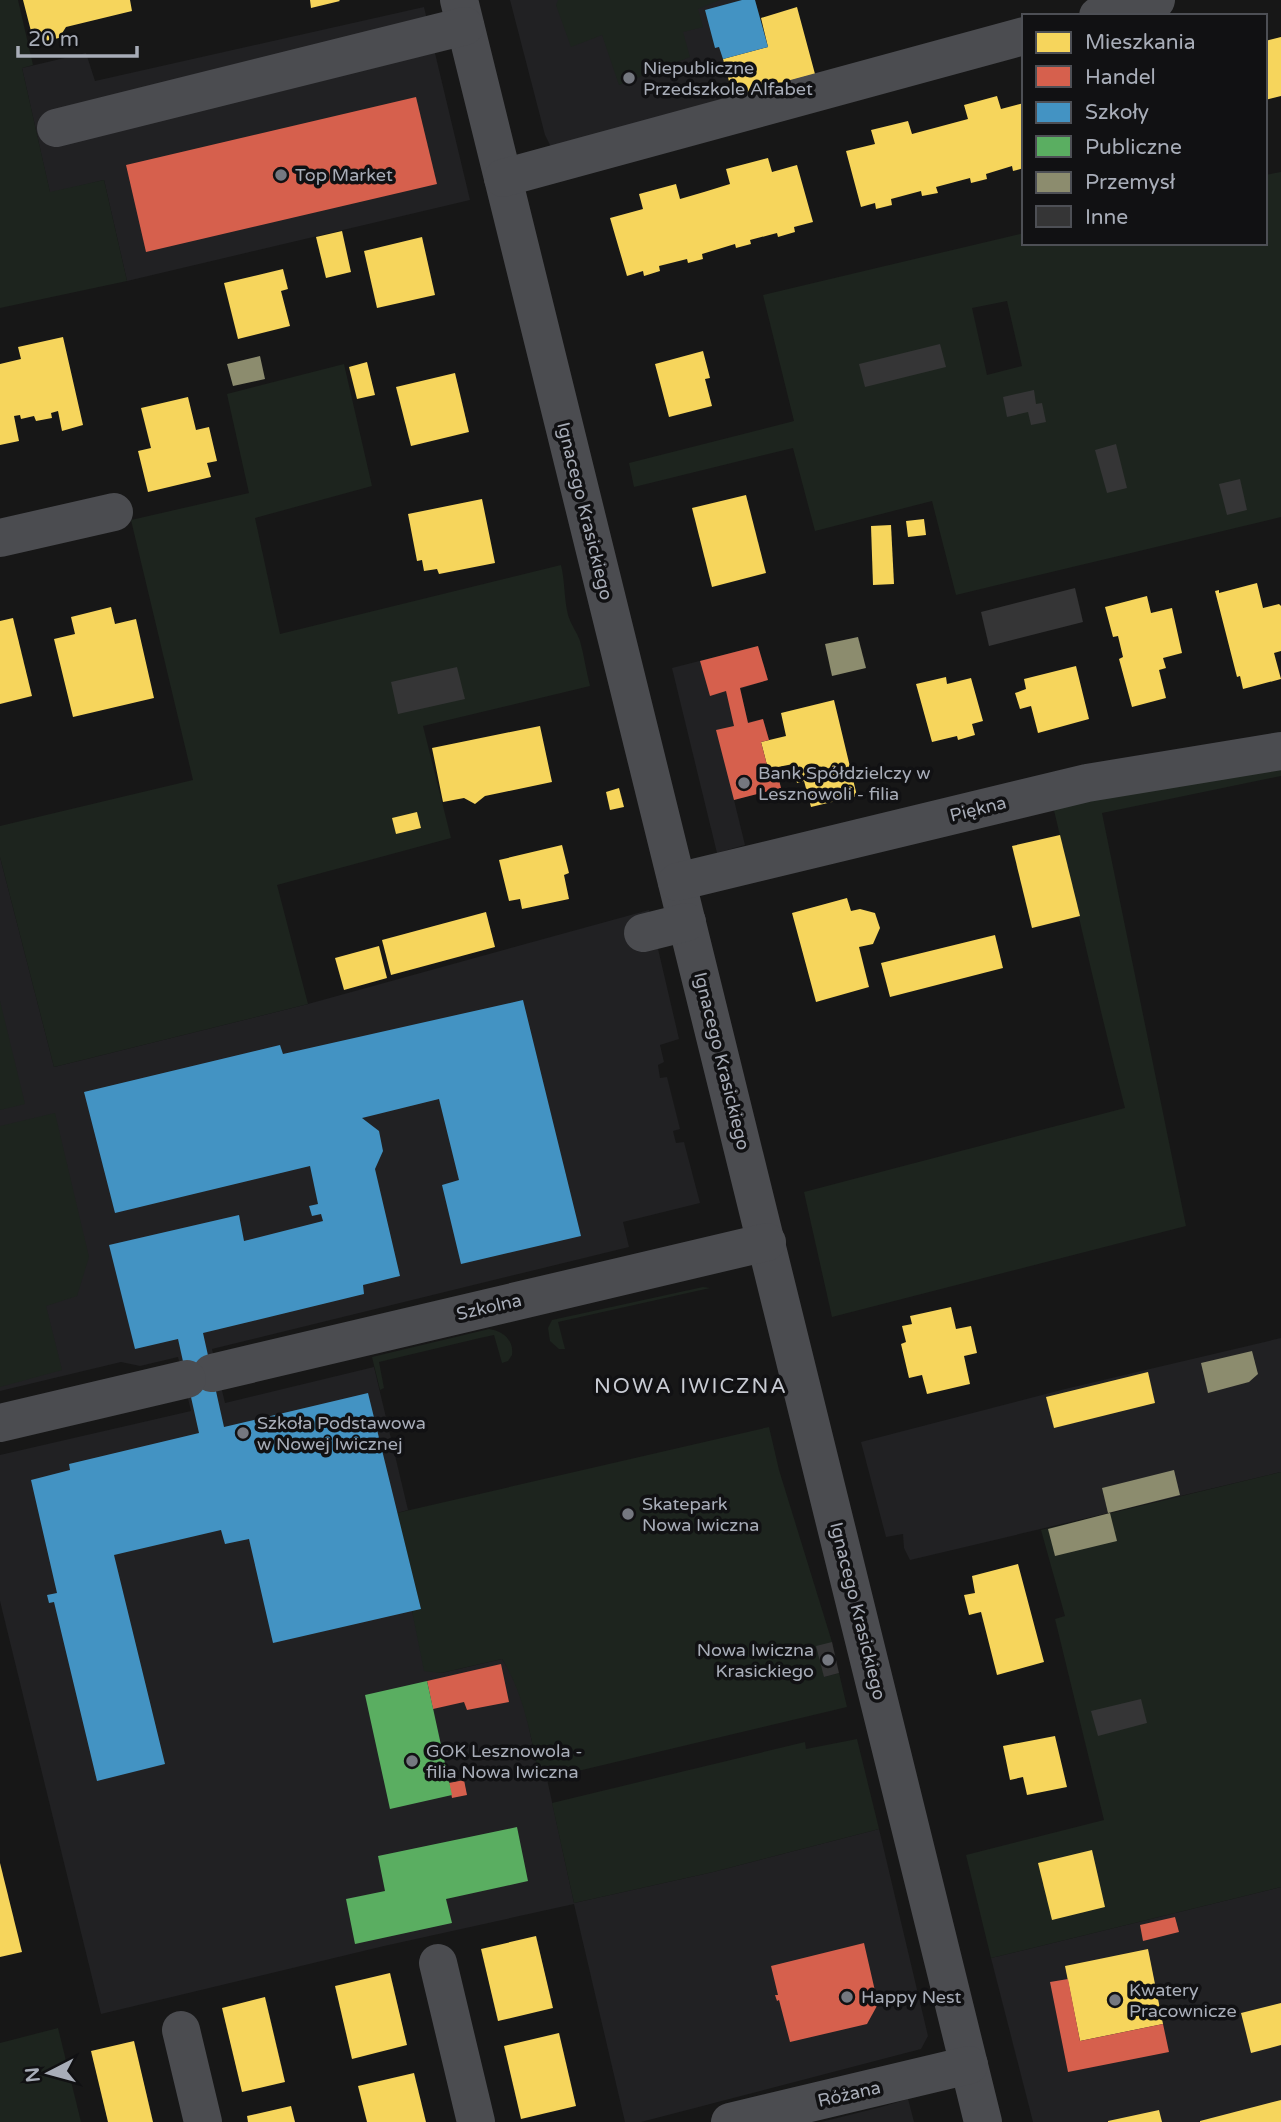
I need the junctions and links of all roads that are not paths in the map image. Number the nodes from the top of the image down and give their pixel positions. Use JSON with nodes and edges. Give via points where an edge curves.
{"nodes":[{"id":1,"x":1156,"y":0,"type":"edge"},
{"id":2,"x":462,"y":13,"type":"edge"},
{"id":3,"x":1105,"y":14,"type":"edge"},
{"id":4,"x":1022,"y":37,"type":"edge"},
{"id":5,"x":57,"y":128,"type":"dead end"},
{"id":6,"x":503,"y":178,"type":"junction"},
{"id":7,"x":114,"y":512,"type":"dead end"},
{"id":8,"x":0,"y":538,"type":"edge"},
{"id":9,"x":1281,"y":751,"type":"edge"},
{"id":10,"x":677,"y":882,"type":"junction"},
{"id":11,"x":687,"y":922,"type":"junction"},
{"id":12,"x":643,"y":933,"type":"dead end"},
{"id":13,"x":766,"y":1242,"type":"junction"},
{"id":14,"x":0,"y":1423,"type":"edge"},
{"id":15,"x":438,"y":1963,"type":"dead end"},
{"id":16,"x":181,"y":2029,"type":"dead end"},
{"id":17,"x":969,"y":2065,"type":"junction"},
{"id":18,"x":203,"y":2122,"type":"edge"},
{"id":19,"x":476,"y":2122,"type":"edge"},
{"id":20,"x":730,"y":2122,"type":"edge"},
{"id":21,"x":983,"y":2122,"type":"edge"}],
"edges":[{"from":1,"to":3,"type":"street"},
{"from":2,"to":5,"type":"street"},
{"from":2,"to":6,"type":"street","name":"Ignacego Krasickiego"},
{"from":4,"to":6,"type":"street"},
{"from":6,"to":10,"type":"street","name":"Ignacego Krasickiego"},
{"from":7,"to":8,"type":"street"},
{"from":9,"to":10,"type":"street","name":"Piękna","via":[[1087,783]]},
{"from":10,"to":11,"type":"street","name":"Ignacego Krasickiego"},
{"from":11,"to":12,"type":"street"},
{"from":11,"to":13,"type":"street","name":"Ignacego Krasickiego"},
{"from":13,"to":14,"type":"street","name":"Szkolna"},
{"from":13,"to":17,"type":"street","name":"Ignacego Krasickiego"},
{"from":15,"to":19,"type":"street"},
{"from":16,"to":18,"type":"street"},
{"from":17,"to":20,"type":"street","name":"Różana"},
{"from":17,"to":21,"type":"street","name":"Ignacego Krasickiego"}]}
